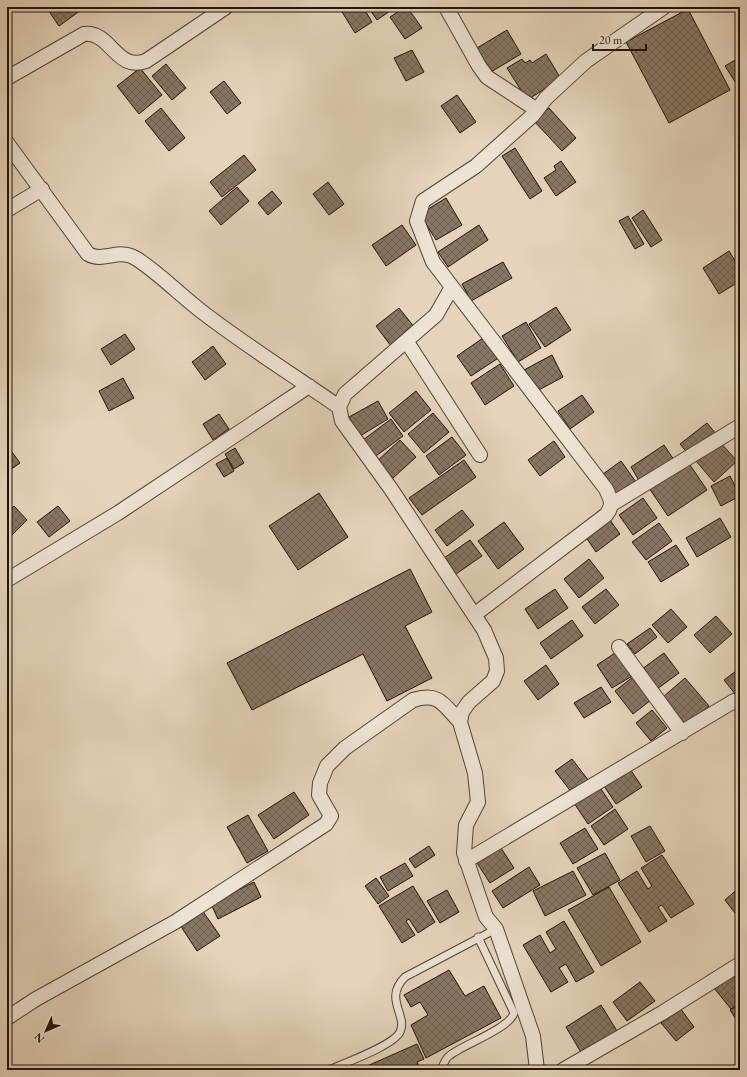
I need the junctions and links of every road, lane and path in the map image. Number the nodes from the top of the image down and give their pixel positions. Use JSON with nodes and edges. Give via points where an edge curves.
{"nodes":[{"id":1,"x":226,"y":7,"type":"edge"},
{"id":2,"x":446,"y":7,"type":"edge"},
{"id":3,"x":664,"y":7,"type":"edge"},
{"id":4,"x":7,"y":78,"type":"edge"},
{"id":5,"x":537,"y":110,"type":"junction"},
{"id":6,"x":7,"y":143,"type":"edge"},
{"id":7,"x":42,"y":189,"type":"junction"},
{"id":8,"x":7,"y":210,"type":"edge"},
{"id":9,"x":452,"y":287,"type":"junction"},
{"id":10,"x":407,"y":342,"type":"junction"},
{"id":11,"x":309,"y":386,"type":"junction"},
{"id":12,"x":339,"y":407,"type":"junction"},
{"id":13,"x":740,"y":426,"type":"edge"},
{"id":14,"x":480,"y":455,"type":"dead end"},
{"id":15,"x":612,"y":504,"type":"junction"},
{"id":16,"x":7,"y":580,"type":"edge"},
{"id":17,"x":474,"y":615,"type":"junction"},
{"id":18,"x":619,"y":648,"type":"dead end"},
{"id":19,"x":734,"y":702,"type":"dead end"},
{"id":20,"x":460,"y":722,"type":"junction"},
{"id":21,"x":682,"y":733,"type":"junction"},
{"id":22,"x":466,"y":861,"type":"junction"},
{"id":23,"x":496,"y":928,"type":"junction"},
{"id":24,"x":478,"y":937,"type":"junction"},
{"id":25,"x":740,"y":964,"type":"edge"},
{"id":26,"x":8,"y":1016,"type":"edge"},
{"id":27,"x":328,"y":1070,"type":"edge"},
{"id":28,"x":441,"y":1070,"type":"edge"},
{"id":29,"x":537,"y":1070,"type":"edge"},
{"id":30,"x":563,"y":1070,"type":"edge"}],
"edges":[{"from":1,"to":4,"type":"street","via":[[146,61],[137,64],[129,63],[98,36],[90,33]]},
{"from":2,"to":5,"type":"street","via":[[487,77]]},
{"from":3,"to":5,"type":"street","via":[[586,61],[546,98]]},
{"from":5,"to":9,"type":"street","via":[[476,166],[423,201],[417,221],[433,262]]},
{"from":6,"to":7,"type":"street"},
{"from":7,"to":8,"type":"street"},
{"from":7,"to":11,"type":"street","via":[[88,254],[101,257],[119,253],[137,259],[202,312]]},
{"from":9,"to":10,"type":"street","via":[[436,315]]},
{"from":9,"to":15,"type":"street","via":[[606,489]]},
{"from":10,"to":12,"type":"street","via":[[345,394]]},
{"from":10,"to":14,"type":"street"},
{"from":11,"to":12,"type":"street"},
{"from":11,"to":16,"type":"street","via":[[118,513]]},
{"from":12,"to":17,"type":"street","via":[[342,421],[391,489]]},
{"from":13,"to":15,"type":"street"},
{"from":15,"to":17,"type":"street","via":[[606,516]]},
{"from":17,"to":20,"type":"street","via":[[493,651],[497,671],[490,684],[469,702],[462,712]]},
{"from":18,"to":21,"type":"street"},
{"from":19,"to":21,"type":"street"},
{"from":20,"to":22,"type":"street","via":[[475,773],[478,802],[466,825]]},
{"from":20,"to":26,"type":"street","via":[[438,698],[426,696],[413,700],[346,748],[327,766],[320,783],[319,795],[331,816],[326,824],[175,922]]},
{"from":21,"to":22,"type":"street"},
{"from":22,"to":23,"type":"street","via":[[486,917]]},
{"from":23,"to":24,"type":"lane"},
{"from":23,"to":29,"type":"street","via":[[532,1036]]},
{"from":24,"to":27,"type":"lane","via":[[405,977],[398,984],[395,995],[402,1025],[394,1039]]},
{"from":24,"to":28,"type":"lane","via":[[514,1015],[508,1022],[448,1057]]},
{"from":25,"to":30,"type":"street","via":[[662,1014]]}]}
